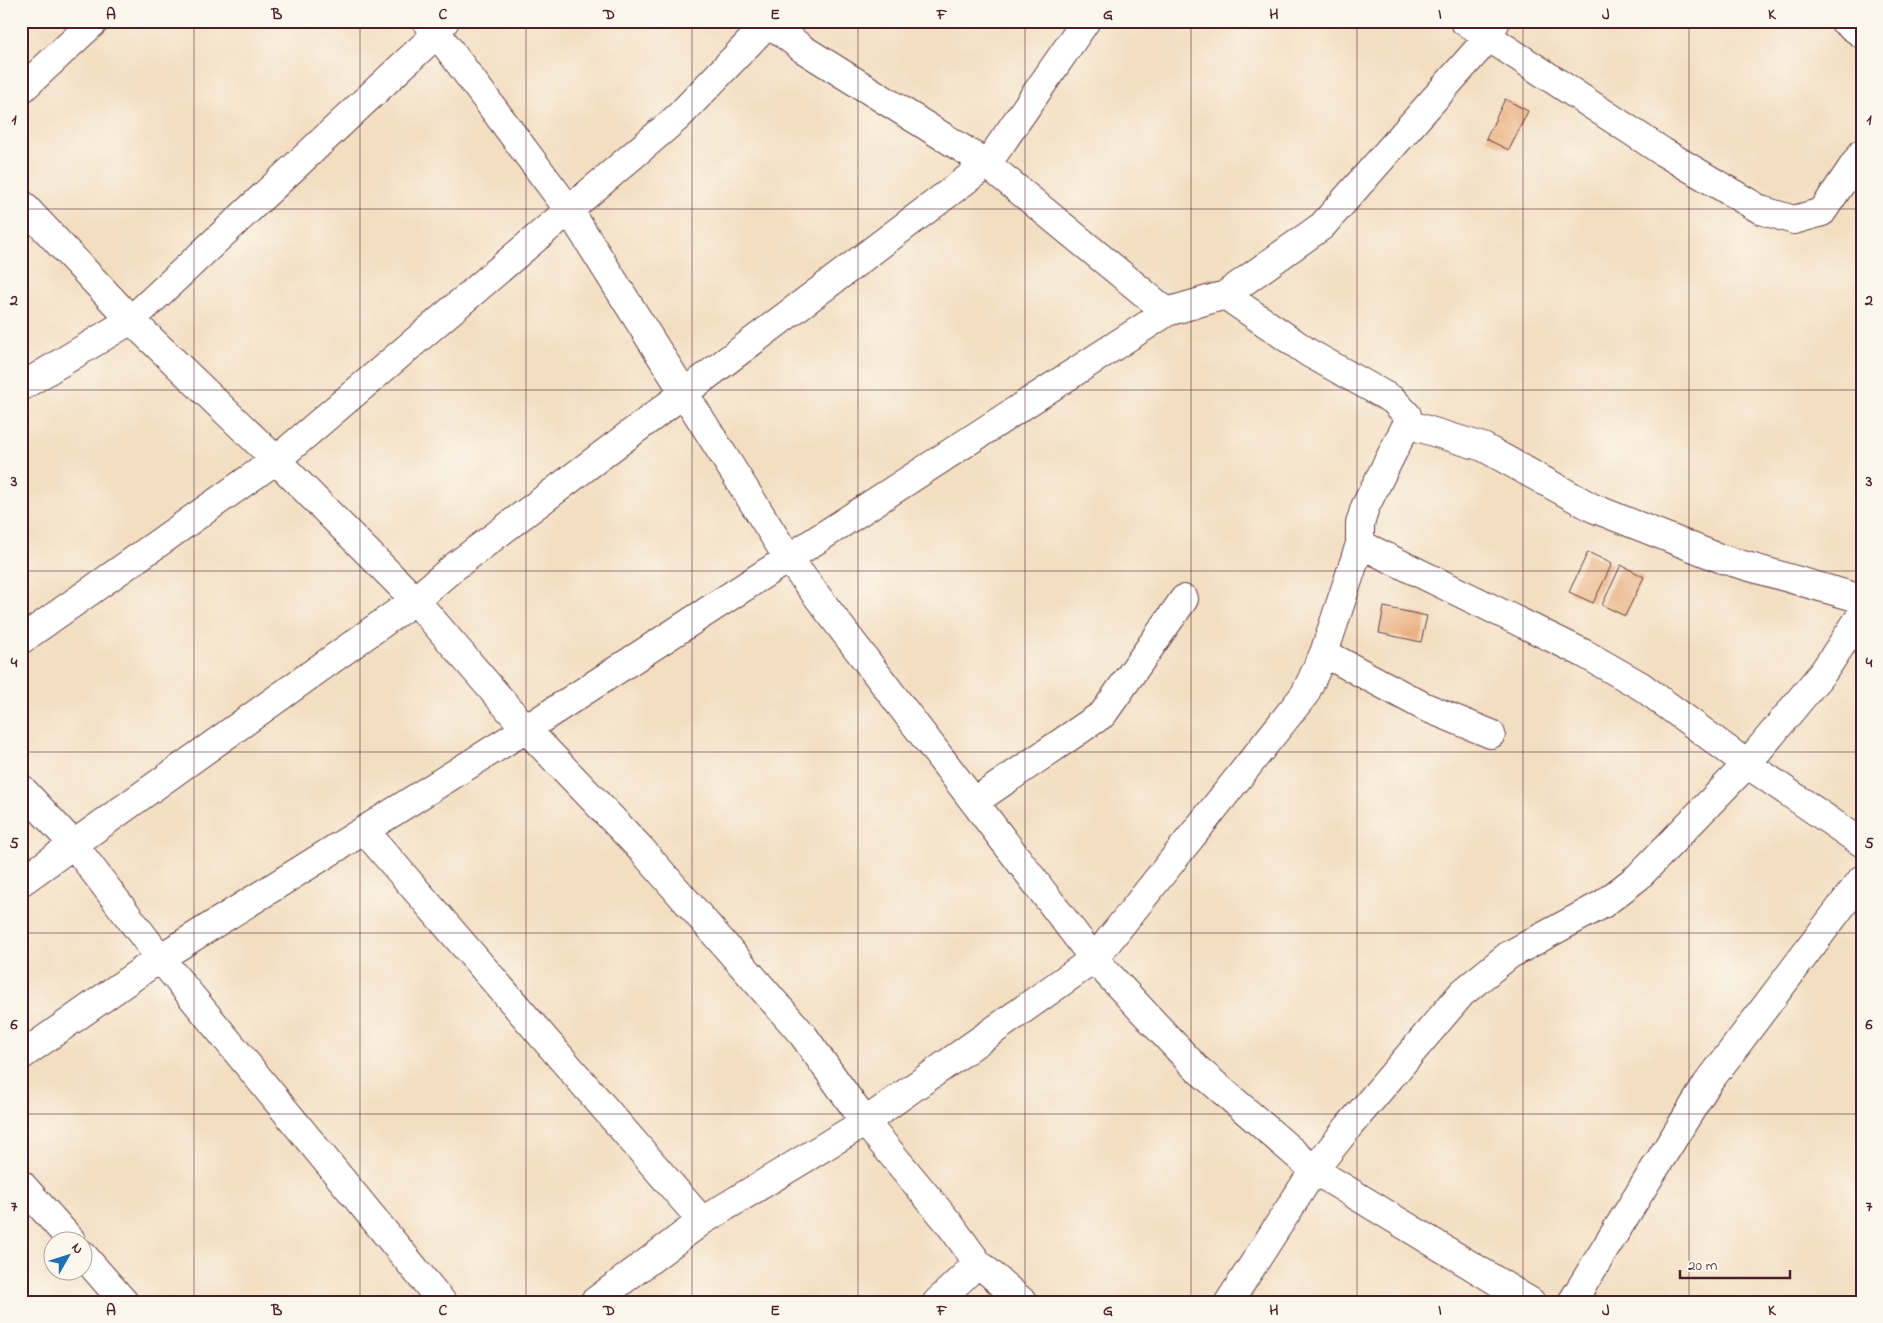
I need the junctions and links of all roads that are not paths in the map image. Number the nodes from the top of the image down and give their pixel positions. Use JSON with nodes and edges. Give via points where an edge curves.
{"nodes":[{"id":1,"x":95,"y":21,"type":"edge"},
{"id":2,"x":1086,"y":21,"type":"edge"},
{"id":3,"x":1464,"y":21,"type":"edge"},
{"id":4,"x":1844,"y":21,"type":"edge"},
{"id":5,"x":769,"y":22,"type":"edge"},
{"id":6,"x":435,"y":25,"type":"edge"},
{"id":7,"x":1492,"y":29,"type":"edge"},
{"id":8,"x":1862,"y":34,"type":"edge"},
{"id":9,"x":21,"y":90,"type":"edge"},
{"id":10,"x":1862,"y":153,"type":"edge"},
{"id":11,"x":987,"y":164,"type":"junction"},
{"id":12,"x":21,"y":203,"type":"edge"},
{"id":13,"x":569,"y":210,"type":"junction"},
{"id":14,"x":1225,"y":295,"type":"junction"},
{"id":15,"x":1167,"y":312,"type":"junction"},
{"id":16,"x":131,"y":320,"type":"junction"},
{"id":17,"x":21,"y":387,"type":"edge"},
{"id":18,"x":684,"y":394,"type":"junction"},
{"id":19,"x":1407,"y":424,"type":"junction"},
{"id":20,"x":276,"y":460,"type":"junction"},
{"id":21,"x":1360,"y":544,"type":"junction"},
{"id":22,"x":788,"y":558,"type":"junction"},
{"id":23,"x":1184,"y":599,"type":"dead end"},
{"id":24,"x":1862,"y":599,"type":"edge"},
{"id":25,"x":415,"y":600,"type":"junction"},
{"id":26,"x":1862,"y":614,"type":"edge"},
{"id":27,"x":21,"y":640,"type":"edge"},
{"id":28,"x":1324,"y":654,"type":"junction"},
{"id":29,"x":526,"y":729,"type":"junction"},
{"id":30,"x":1490,"y":734,"type":"dead end"},
{"id":31,"x":1747,"y":764,"type":"junction"},
{"id":32,"x":21,"y":788,"type":"edge"},
{"id":33,"x":974,"y":802,"type":"junction"},
{"id":34,"x":365,"y":831,"type":"junction"},
{"id":35,"x":1862,"y":843,"type":"edge"},
{"id":36,"x":74,"y":845,"type":"junction"},
{"id":37,"x":1862,"y":879,"type":"edge"},
{"id":38,"x":21,"y":882,"type":"edge"},
{"id":39,"x":160,"y":958,"type":"junction"},
{"id":40,"x":1094,"y":959,"type":"junction"},
{"id":41,"x":21,"y":1056,"type":"edge"},
{"id":42,"x":864,"y":1122,"type":"junction"},
{"id":43,"x":1314,"y":1170,"type":"junction"},
{"id":44,"x":21,"y":1184,"type":"edge"},
{"id":45,"x":702,"y":1221,"type":"junction"},
{"id":46,"x":62,"y":1230,"type":"edge"},
{"id":47,"x":978,"y":1263,"type":"junction"},
{"id":48,"x":92,"y":1265,"type":"edge"},
{"id":49,"x":124,"y":1302,"type":"edge"},
{"id":50,"x":442,"y":1302,"type":"edge"},
{"id":51,"x":594,"y":1302,"type":"edge"},
{"id":52,"x":937,"y":1302,"type":"edge"},
{"id":53,"x":1023,"y":1302,"type":"edge"},
{"id":54,"x":1229,"y":1302,"type":"edge"},
{"id":55,"x":1531,"y":1302,"type":"edge"},
{"id":56,"x":1572,"y":1302,"type":"edge"}],
"edges":[{"from":1,"to":9,"type":"street"},
{"from":2,"to":11,"type":"street"},
{"from":3,"to":7,"type":"street"},
{"from":4,"to":8,"type":"street"},
{"from":5,"to":11,"type":"street","via":[[803,49]]},
{"from":5,"to":13,"type":"street","via":[[678,117]]},
{"from":6,"to":13,"type":"street"},
{"from":6,"to":16,"type":"street"},
{"from":7,"to":10,"type":"street","via":[[1663,152],[1761,210],[1794,220],[1822,212]]},
{"from":7,"to":14,"type":"street","via":[[1322,226]]},
{"from":11,"to":15,"type":"street"},
{"from":11,"to":18,"type":"street"},
{"from":12,"to":16,"type":"street"},
{"from":13,"to":18,"type":"street"},
{"from":13,"to":20,"type":"street"},
{"from":14,"to":15,"type":"street"},
{"from":14,"to":19,"type":"street","via":[[1309,353],[1392,400],[1407,414]]},
{"from":15,"to":22,"type":"street"},
{"from":16,"to":17,"type":"street"},
{"from":16,"to":20,"type":"street"},
{"from":18,"to":22,"type":"street"},
{"from":18,"to":25,"type":"street"},
{"from":19,"to":21,"type":"street","via":[[1365,506],[1360,524]]},
{"from":19,"to":24,"type":"street","via":[[1483,447],[1594,508],[1722,559]]},
{"from":20,"to":25,"type":"street"},
{"from":20,"to":27,"type":"street"},
{"from":21,"to":28,"type":"street"},
{"from":21,"to":31,"type":"street","via":[[1585,654],[1641,686]]},
{"from":22,"to":29,"type":"street"},
{"from":22,"to":33,"type":"street"},
{"from":23,"to":33,"type":"street","via":[[1103,714]]},
{"from":25,"to":29,"type":"street"},
{"from":25,"to":36,"type":"street"},
{"from":26,"to":31,"type":"street","via":[[1824,671]]},
{"from":28,"to":30,"type":"street","via":[[1425,707]]},
{"from":28,"to":40,"type":"street","via":[[1305,694]]},
{"from":29,"to":34,"type":"street"},
{"from":29,"to":42,"type":"street","via":[[642,849],[803,1035]]},
{"from":31,"to":35,"type":"street"},
{"from":31,"to":43,"type":"street","via":[[1638,877],[1603,904],[1509,955],[1462,993]]},
{"from":32,"to":36,"type":"street"},
{"from":33,"to":40,"type":"street"},
{"from":34,"to":39,"type":"street"},
{"from":34,"to":45,"type":"street"},
{"from":36,"to":38,"type":"street"},
{"from":36,"to":39,"type":"street"},
{"from":37,"to":56,"type":"street","via":[[1708,1084]]},
{"from":39,"to":41,"type":"street"},
{"from":39,"to":50,"type":"street"},
{"from":40,"to":42,"type":"street"},
{"from":40,"to":43,"type":"street","via":[[1195,1067]]},
{"from":42,"to":45,"type":"street"},
{"from":42,"to":47,"type":"street"},
{"from":43,"to":54,"type":"street"},
{"from":43,"to":55,"type":"street"},
{"from":44,"to":46,"type":"street"},
{"from":45,"to":51,"type":"street"},
{"from":47,"to":52,"type":"street"},
{"from":47,"to":53,"type":"street"},
{"from":48,"to":49,"type":"street"}]}
